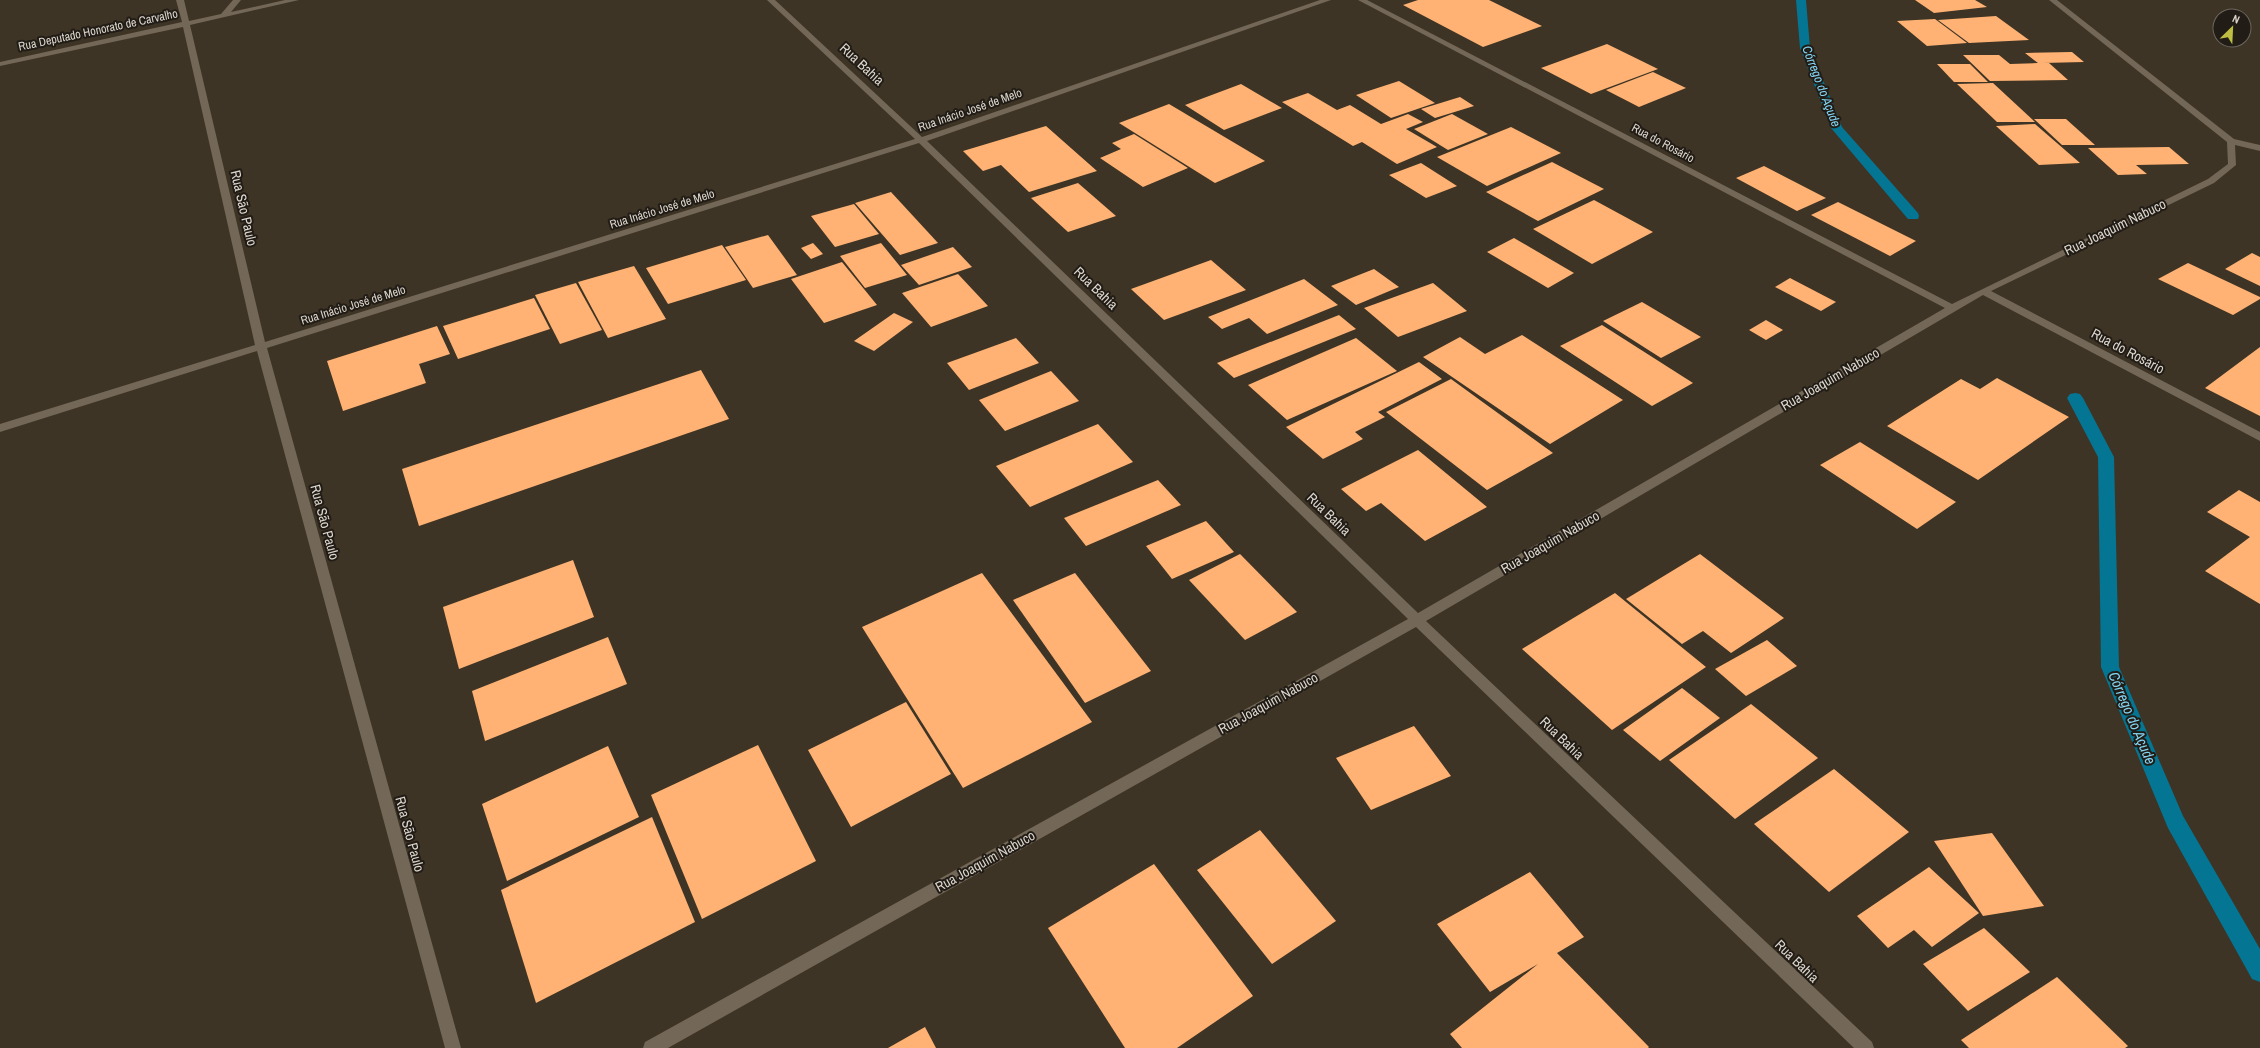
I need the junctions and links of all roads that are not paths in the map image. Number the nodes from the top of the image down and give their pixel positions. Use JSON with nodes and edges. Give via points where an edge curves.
{"nodes":[{"id":1,"x":180,"y":0,"type":"edge"},
{"id":2,"x":237,"y":0,"type":"edge"},
{"id":3,"x":295,"y":0,"type":"edge"},
{"id":4,"x":771,"y":0,"type":"edge"},
{"id":5,"x":1327,"y":0,"type":"edge"},
{"id":6,"x":1362,"y":0,"type":"edge"},
{"id":7,"x":2053,"y":0,"type":"edge"},
{"id":8,"x":224,"y":15,"type":"junction"},
{"id":9,"x":185,"y":24,"type":"junction"},
{"id":10,"x":0,"y":64,"type":"edge"},
{"id":11,"x":921,"y":140,"type":"junction"},
{"id":12,"x":2231,"y":141,"type":"junction"},
{"id":13,"x":2260,"y":148,"type":"edge"},
{"id":14,"x":1983,"y":291,"type":"junction"},
{"id":15,"x":1952,"y":308,"type":"junction"},
{"id":16,"x":261,"y":346,"type":"junction"},
{"id":17,"x":0,"y":428,"type":"edge"},
{"id":18,"x":2260,"y":437,"type":"edge"},
{"id":19,"x":1417,"y":620,"type":"junction"},
{"id":20,"x":453,"y":1048,"type":"edge"},
{"id":21,"x":651,"y":1048,"type":"edge"},
{"id":22,"x":1866,"y":1048,"type":"edge"}],
"edges":[{"from":1,"to":9,"type":"street","name":"Rua São Paulo"},
{"from":2,"to":8,"type":"street"},
{"from":3,"to":8,"type":"street","name":"Rua Deputado Honorato de Carvalho"},
{"from":4,"to":11,"type":"street","name":"Rua Bahia"},
{"from":5,"to":11,"type":"street","name":"Rua Inácio José de Melo"},
{"from":6,"to":15,"type":"street","name":"Rua do Rosário"},
{"from":7,"to":12,"type":"street"},
{"from":8,"to":9,"type":"street","name":"Rua Deputado Honorato de Carvalho"},
{"from":9,"to":10,"type":"street","name":"Rua Deputado Honorato de Carvalho"},
{"from":9,"to":16,"type":"street","name":"Rua São Paulo"},
{"from":11,"to":16,"type":"street","name":"Rua Inácio José de Melo"},
{"from":11,"to":19,"type":"street","name":"Rua Bahia"},
{"from":12,"to":13,"type":"street"},
{"from":12,"to":14,"type":"street","name":"Rua Joaquim Nabuco","via":[[2232,165],[2211,181]]},
{"from":14,"to":15,"type":"street","name":"Rua Joaquim Nabuco"},
{"from":14,"to":18,"type":"street","name":"Rua do Rosário"},
{"from":15,"to":19,"type":"street","name":"Rua Joaquim Nabuco"},
{"from":16,"to":17,"type":"street","name":"Rua Inácio José de Melo"},
{"from":16,"to":20,"type":"street","name":"Rua São Paulo"},
{"from":19,"to":21,"type":"street","name":"Rua Joaquim Nabuco"},
{"from":19,"to":22,"type":"street","name":"Rua Bahia"}]}
